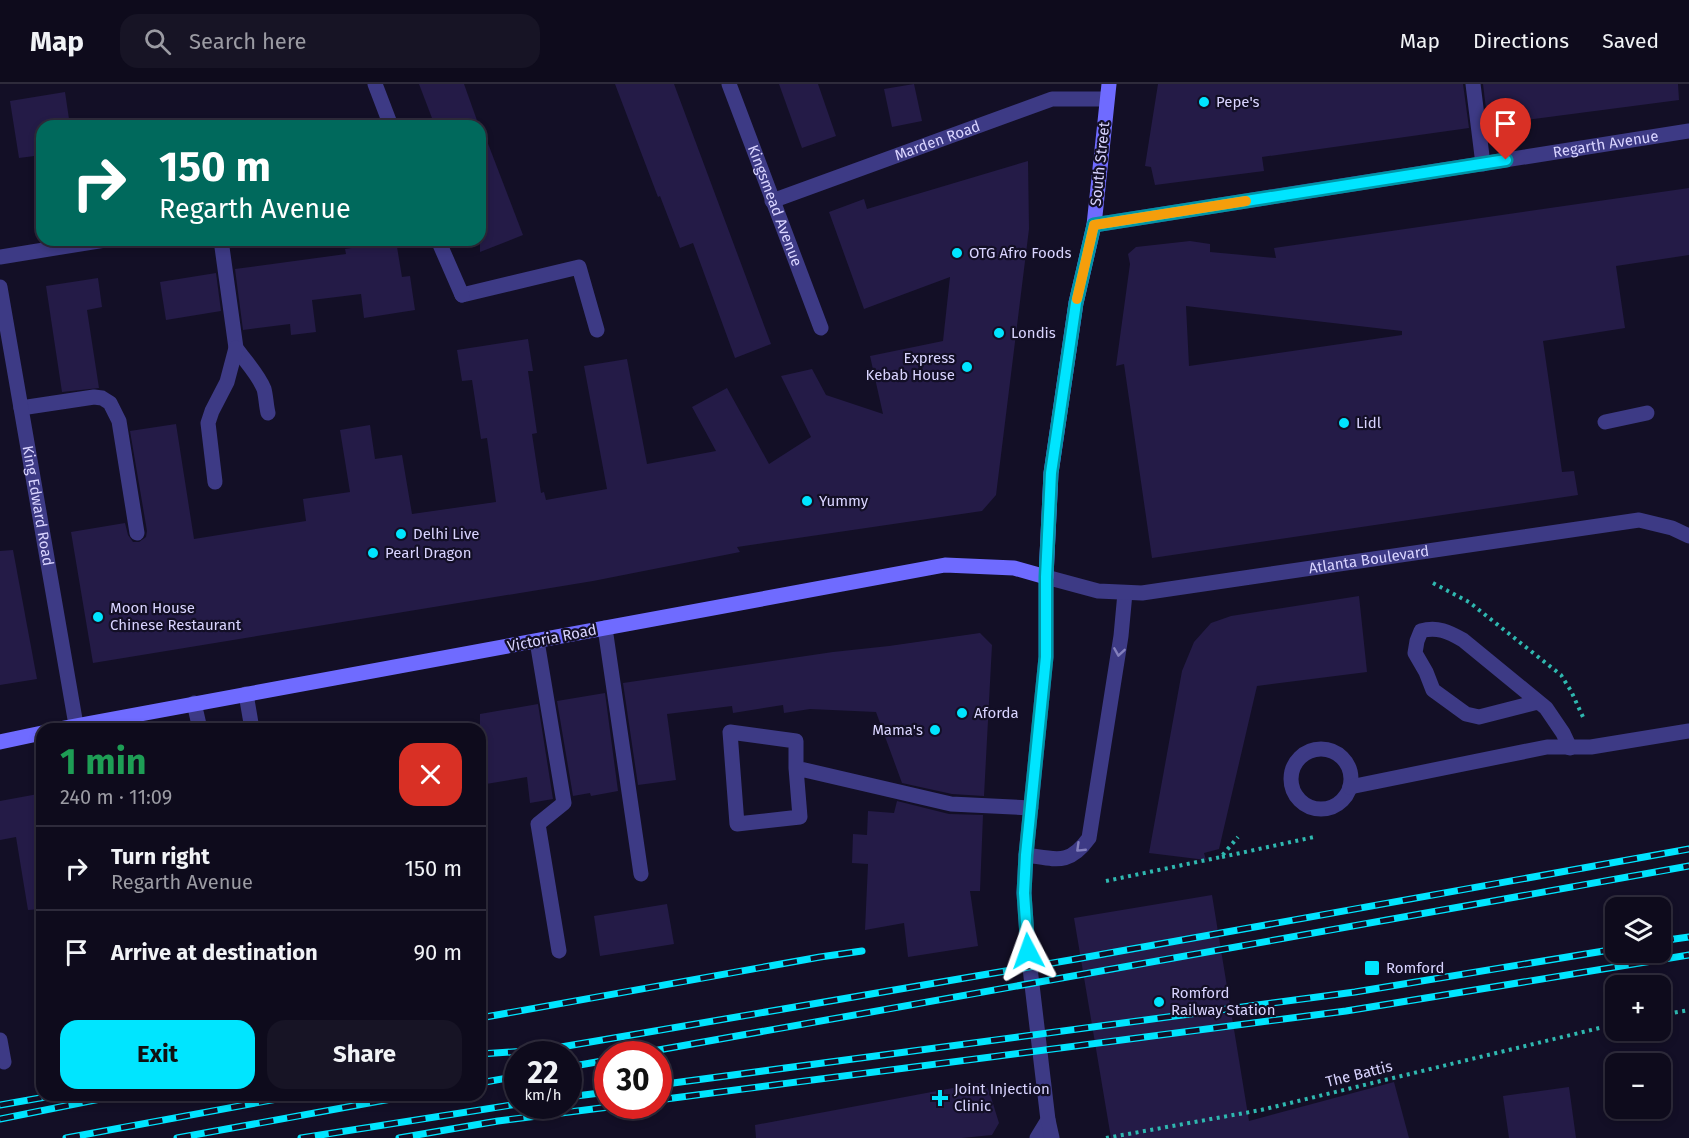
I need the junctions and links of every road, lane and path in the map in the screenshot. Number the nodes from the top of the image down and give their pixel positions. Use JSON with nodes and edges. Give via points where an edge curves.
{"nodes":[{"id":1,"x":375,"y":84,"type":"edge"},
{"id":2,"x":729,"y":84,"type":"edge"},
{"id":3,"x":1473,"y":84,"type":"edge"},
{"id":4,"x":1107,"y":92,"type":"edge"},
{"id":5,"x":389,"y":120,"type":"edge"},
{"id":6,"x":1689,"y":131,"type":"edge"},
{"id":7,"x":1483,"y":164,"type":"junction"},
{"id":8,"x":772,"y":201,"type":"junction"},
{"id":9,"x":1094,"y":225,"type":"junction"},
{"id":10,"x":68,"y":246,"type":"edge"},
{"id":11,"x":222,"y":246,"type":"edge"},
{"id":12,"x":441,"y":246,"type":"edge"},
{"id":13,"x":0,"y":257,"type":"edge"},
{"id":14,"x":0,"y":287,"type":"edge"},
{"id":15,"x":820,"y":328,"type":"dead end"},
{"id":16,"x":597,"y":330,"type":"dead end"},
{"id":17,"x":236,"y":348,"type":"junction"},
{"id":18,"x":21,"y":408,"type":"junction"},
{"id":19,"x":1647,"y":412,"type":"dead end"},
{"id":20,"x":268,"y":413,"type":"dead end"},
{"id":21,"x":1605,"y":422,"type":"dead end"},
{"id":22,"x":215,"y":482,"type":"dead end"},
{"id":23,"x":137,"y":533,"type":"dead end"},
{"id":24,"x":1689,"y":536,"type":"edge"},
{"id":25,"x":1046,"y":577,"type":"junction"},
{"id":26,"x":1433,"y":583,"type":"dead end"},
{"id":27,"x":1125,"y":593,"type":"junction"},
{"id":28,"x":605,"y":628,"type":"junction"},
{"id":29,"x":537,"y":640,"type":"junction"},
{"id":30,"x":246,"y":694,"type":"junction"},
{"id":31,"x":1538,"y":702,"type":"junction"},
{"id":32,"x":194,"y":703,"type":"junction"},
{"id":33,"x":1585,"y":721,"type":"dead end"},
{"id":34,"x":76,"y":723,"type":"edge"},
{"id":35,"x":87,"y":723,"type":"edge"},
{"id":36,"x":199,"y":723,"type":"edge"},
{"id":37,"x":251,"y":723,"type":"edge"},
{"id":38,"x":1689,"y":730,"type":"edge"},
{"id":39,"x":36,"y":734,"type":"edge"},
{"id":40,"x":0,"y":742,"type":"edge"},
{"id":41,"x":1570,"y":748,"type":"junction"},
{"id":42,"x":796,"y":768,"type":"junction"},
{"id":43,"x":1350,"y":787,"type":"dead end"},
{"id":44,"x":1030,"y":808,"type":"junction"},
{"id":45,"x":1238,"y":837,"type":"dead end"},
{"id":46,"x":1314,"y":837,"type":"dead end"},
{"id":47,"x":1026,"y":855,"type":"junction"},
{"id":48,"x":1221,"y":857,"type":"junction"},
{"id":49,"x":640,"y":874,"type":"dead end"},
{"id":50,"x":1106,"y":881,"type":"dead end"},
{"id":51,"x":560,"y":951,"type":"dead end"},
{"id":52,"x":1689,"y":1010,"type":"edge"},
{"id":53,"x":1671,"y":1013,"type":"edge"},
{"id":54,"x":1605,"y":1027,"type":"edge"},
{"id":55,"x":0,"y":1040,"type":"edge"},
{"id":56,"x":4,"y":1062,"type":"dead end"},
{"id":57,"x":1048,"y":1120,"type":"junction"},
{"id":58,"x":1037,"y":1138,"type":"edge"},
{"id":59,"x":1053,"y":1138,"type":"edge"},
{"id":60,"x":1106,"y":1138,"type":"edge"}],
"edges":[{"from":1,"to":5,"type":"street"},
{"from":2,"to":8,"type":"street","name":"Kingsmead Avenue"},
{"from":3,"to":7,"type":"street"},
{"from":4,"to":8,"type":"street","name":"Marden Road","via":[[1052,99]]},
{"from":4,"to":9,"type":"street","name":"South Street"},
{"from":6,"to":7,"type":"street","name":"Regarth Avenue"},
{"from":7,"to":9,"type":"street","name":"Regarth Avenue"},
{"from":8,"to":15,"type":"street","name":"Kingsmead Avenue"},
{"from":9,"to":25,"type":"street","name":"South Street","via":[[1076,303],[1051,473]]},
{"from":10,"to":13,"type":"street"},
{"from":11,"to":17,"type":"street"},
{"from":12,"to":16,"type":"street","via":[[462,295],[579,267]]},
{"from":14,"to":18,"type":"street","name":"King Edward Road"},
{"from":17,"to":20,"type":"street","via":[[257,375]]},
{"from":17,"to":22,"type":"street","via":[[227,382],[208,423]]},
{"from":18,"to":23,"type":"street","via":[[94,397],[110,403],[119,421]]},
{"from":18,"to":34,"type":"street","name":"King Edward Road"},
{"from":19,"to":21,"type":"street"},
{"from":24,"to":27,"type":"street","name":"Atlanta Boulevard","via":[[1639,520]]},
{"from":25,"to":27,"type":"street","name":"Atlanta Boulevard","via":[[1098,591]]},
{"from":25,"to":28,"type":"street","name":"Victoria Road","via":[[1014,568],[945,565]]},
{"from":25,"to":44,"type":"street","name":"South Street","via":[[1046,657]]},
{"from":26,"to":33,"type":"path","via":[[1469,602],[1561,675]]},
{"from":27,"to":47,"type":"street","one_way":true,"via":[[1089,838],[1070,857]]},
{"from":28,"to":29,"type":"street","name":"Victoria Road"},
{"from":28,"to":49,"type":"street"},
{"from":29,"to":30,"type":"street","name":"Victoria Road"},
{"from":29,"to":51,"type":"street","via":[[564,803],[538,824]]},
{"from":30,"to":32,"type":"street","name":"Victoria Road"},
{"from":30,"to":37,"type":"street"},
{"from":31,"to":31,"type":"street","via":[[1462,639],[1448,631],[1421,631],[1415,653],[1433,690],[1466,714],[1479,717]]},
{"from":31,"to":41,"type":"street","via":[[1546,708]]},
{"from":32,"to":35,"type":"street","name":"Victoria Road"},
{"from":32,"to":36,"type":"street"},
{"from":38,"to":41,"type":"street"},
{"from":39,"to":40,"type":"street"},
{"from":41,"to":43,"type":"street","via":[[1517,752]]},
{"from":42,"to":42,"type":"street","via":[[800,817],[737,824],[730,732],[796,741]]},
{"from":42,"to":44,"type":"street","via":[[951,804]]},
{"from":44,"to":47,"type":"street","name":"South Street"},
{"from":45,"to":48,"type":"path"},
{"from":46,"to":48,"type":"path"},
{"from":47,"to":57,"type":"street","name":"South Street","via":[[1028,951]]},
{"from":48,"to":50,"type":"path"},
{"from":52,"to":53,"type":"path"},
{"from":54,"to":60,"type":"path","name":"The Battis","via":[[1261,1110]]},
{"from":55,"to":56,"type":"street"},
{"from":57,"to":58,"type":"street"},
{"from":57,"to":59,"type":"street","name":"South Street"}]}
